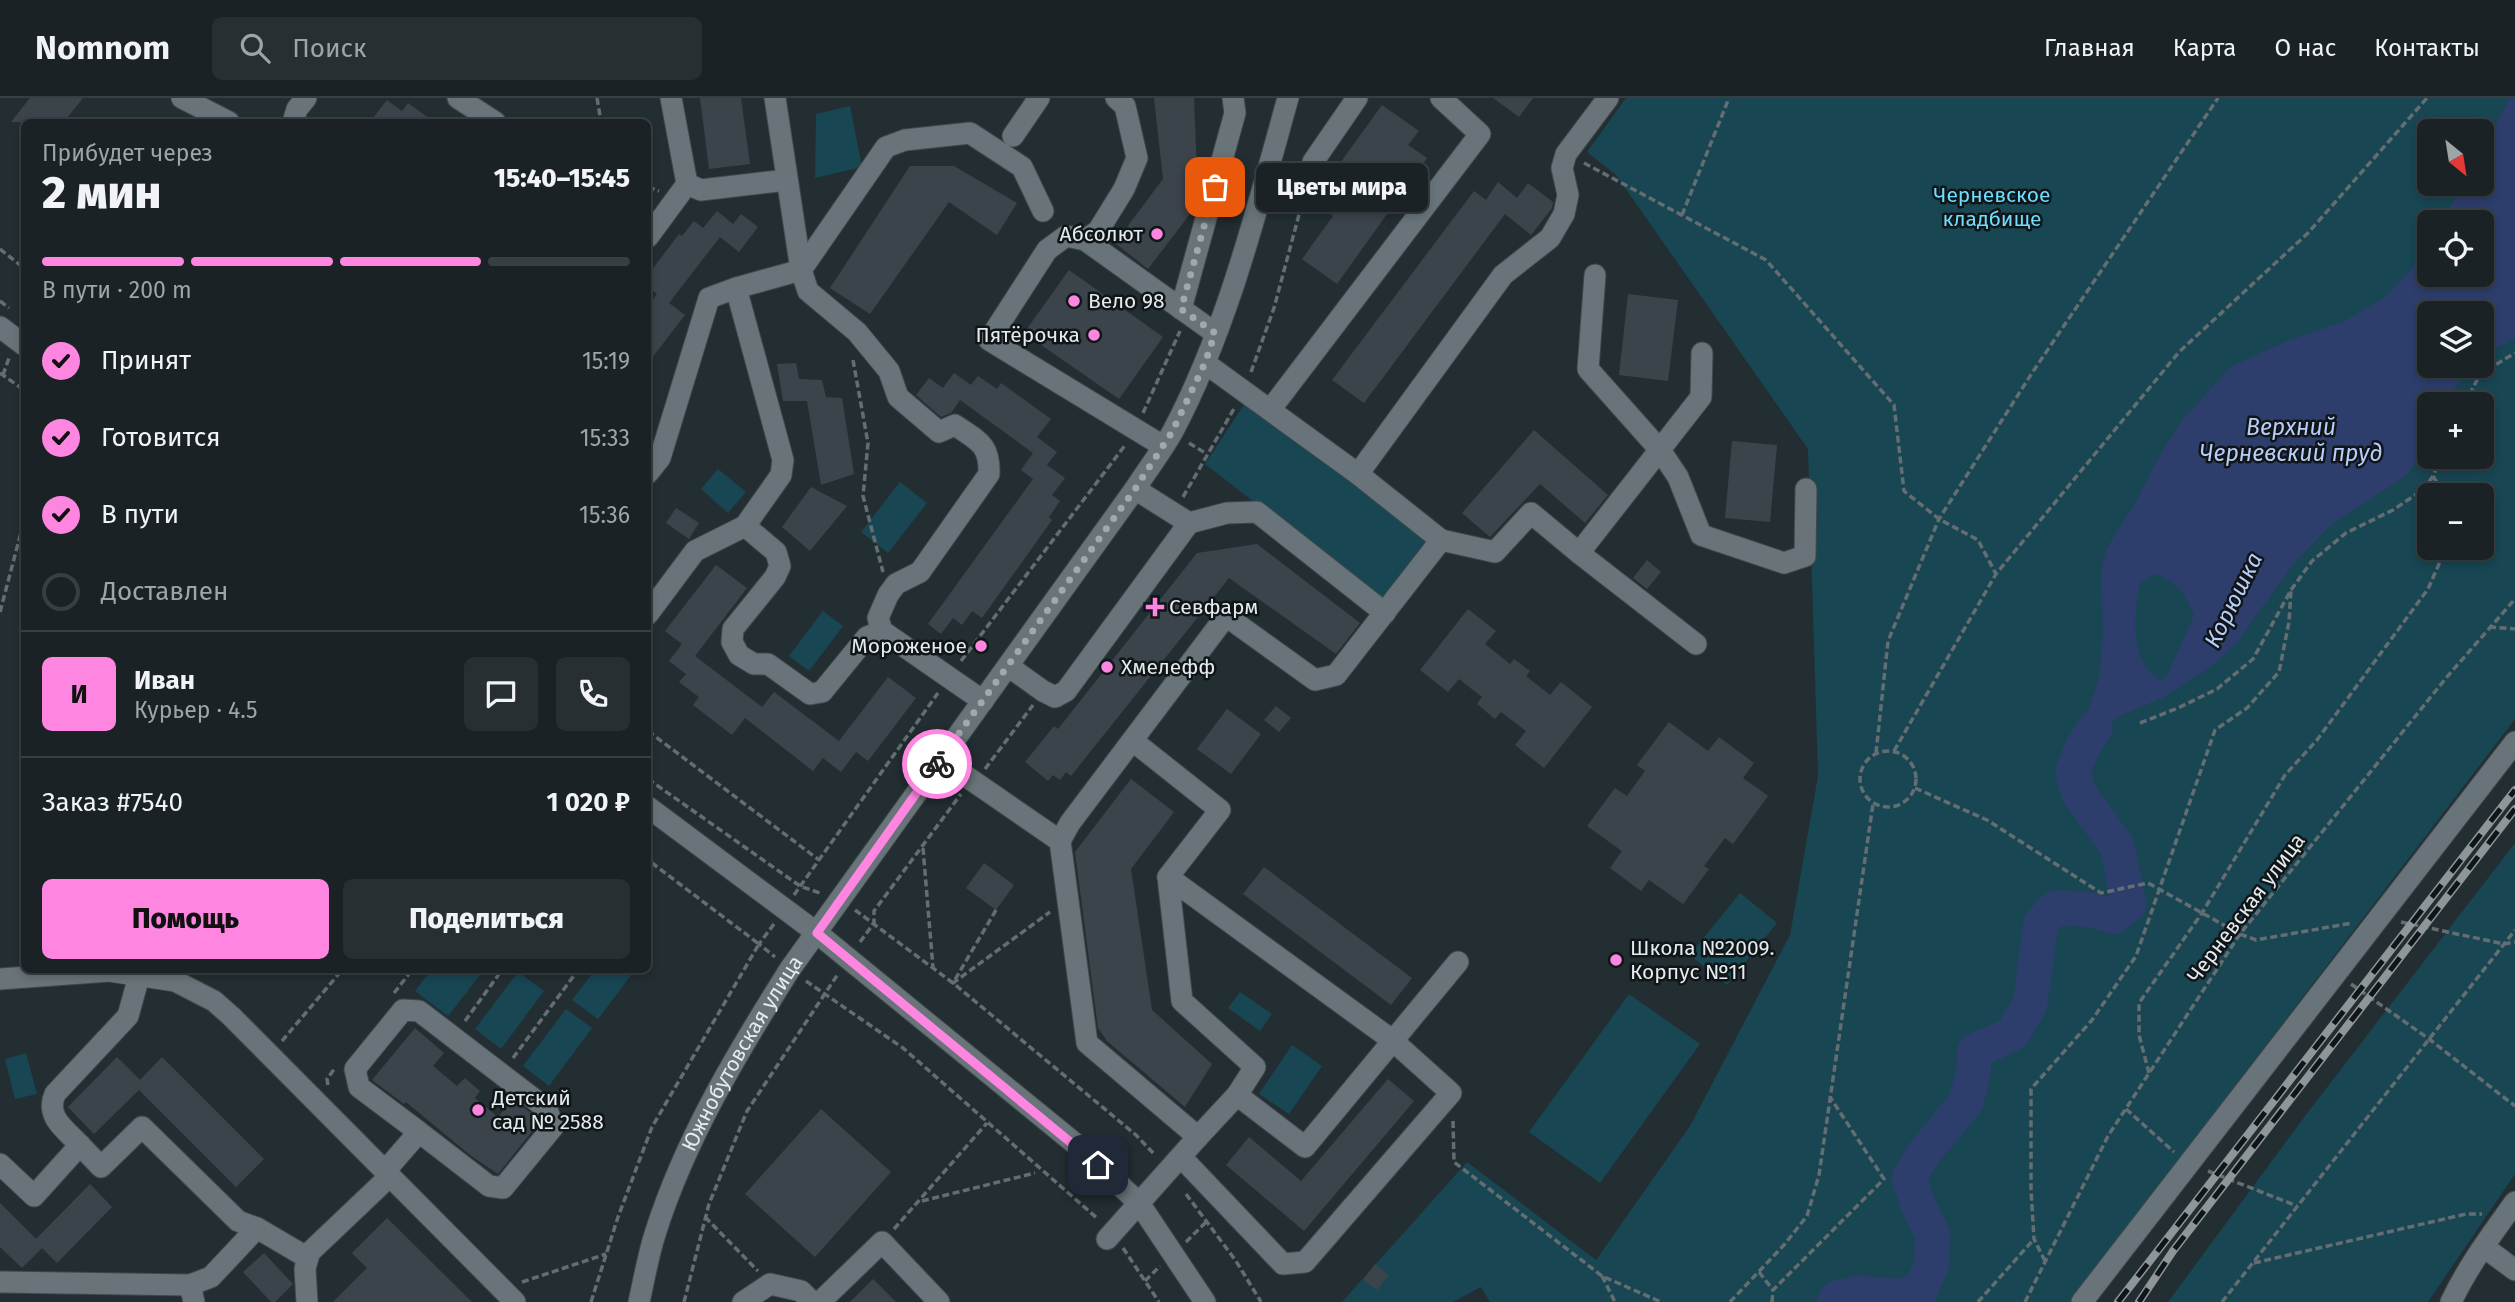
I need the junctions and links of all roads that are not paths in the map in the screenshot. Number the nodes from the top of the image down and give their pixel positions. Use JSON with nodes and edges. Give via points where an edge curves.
{"nodes":[{"id":1,"x":182,"y":98,"type":"edge"},
{"id":2,"x":306,"y":98,"type":"edge"},
{"id":3,"x":458,"y":98,"type":"edge"},
{"id":4,"x":671,"y":98,"type":"edge"},
{"id":5,"x":775,"y":98,"type":"edge"},
{"id":6,"x":1039,"y":98,"type":"edge"},
{"id":7,"x":1116,"y":98,"type":"edge"},
{"id":8,"x":1233,"y":98,"type":"edge"},
{"id":9,"x":1287,"y":98,"type":"edge"},
{"id":10,"x":1357,"y":98,"type":"edge"},
{"id":11,"x":1441,"y":98,"type":"edge"},
{"id":12,"x":1608,"y":98,"type":"edge"},
{"id":13,"x":223,"y":119,"type":"edge"},
{"id":14,"x":294,"y":119,"type":"edge"},
{"id":15,"x":490,"y":119,"type":"edge"},
{"id":16,"x":1013,"y":136,"type":"dead end"},
{"id":17,"x":1313,"y":162,"type":"road end"},
{"id":18,"x":787,"y":180,"type":"junction"},
{"id":19,"x":687,"y":184,"type":"junction"},
{"id":20,"x":1043,"y":211,"type":"dead end"},
{"id":21,"x":651,"y":233,"type":"edge"},
{"id":22,"x":1085,"y":240,"type":"junction"},
{"id":23,"x":801,"y":270,"type":"junction"},
{"id":24,"x":1595,"y":275,"type":"dead end"},
{"id":25,"x":736,"y":288,"type":"junction"},
{"id":26,"x":1184,"y":311,"type":"junction"},
{"id":27,"x":0,"y":327,"type":"edge"},
{"id":28,"x":1215,"y":333,"type":"junction"},
{"id":29,"x":21,"y":343,"type":"edge"},
{"id":30,"x":1702,"y":354,"type":"dead end"},
{"id":31,"x":1205,"y":363,"type":"junction"},
{"id":32,"x":1270,"y":410,"type":"junction"},
{"id":33,"x":1163,"y":446,"type":"junction"},
{"id":34,"x":1660,"y":450,"type":"junction"},
{"id":35,"x":651,"y":469,"type":"edge"},
{"id":36,"x":1358,"y":474,"type":"junction"},
{"id":37,"x":1135,"y":489,"type":"junction"},
{"id":38,"x":1806,"y":489,"type":"dead end"},
{"id":39,"x":1182,"y":518,"type":"junction"},
{"id":40,"x":745,"y":526,"type":"junction"},
{"id":41,"x":1441,"y":540,"type":"junction"},
{"id":42,"x":1579,"y":553,"type":"junction"},
{"id":43,"x":652,"y":600,"type":"edge"},
{"id":44,"x":1385,"y":613,"type":"junction"},
{"id":45,"x":882,"y":631,"type":"junction"},
{"id":46,"x":1696,"y":644,"type":"dead end"},
{"id":47,"x":1008,"y":666,"type":"junction"},
{"id":48,"x":983,"y":701,"type":"junction"},
{"id":49,"x":1133,"y":741,"type":"junction"},
{"id":50,"x":2515,"y":742,"type":"edge"},
{"id":51,"x":941,"y":759,"type":"junction"},
{"id":52,"x":651,"y":809,"type":"edge"},
{"id":53,"x":1060,"y":841,"type":"junction"},
{"id":54,"x":1168,"y":877,"type":"junction"},
{"id":55,"x":817,"y":933,"type":"junction"},
{"id":56,"x":1458,"y":962,"type":"dead end"},
{"id":57,"x":82,"y":973,"type":"edge"},
{"id":58,"x":124,"y":973,"type":"edge"},
{"id":59,"x":139,"y":975,"type":"junction"},
{"id":60,"x":0,"y":979,"type":"edge"},
{"id":61,"x":1392,"y":1040,"type":"junction"},
{"id":62,"x":1237,"y":1095,"type":"junction"},
{"id":63,"x":419,"y":1132,"type":"junction"},
{"id":64,"x":1198,"y":1137,"type":"junction"},
{"id":65,"x":80,"y":1145,"type":"junction"},
{"id":66,"x":0,"y":1164,"type":"edge"},
{"id":67,"x":1175,"y":1164,"type":"junction"},
{"id":68,"x":387,"y":1174,"type":"junction"},
{"id":69,"x":2515,"y":1202,"type":"edge"},
{"id":70,"x":1139,"y":1203,"type":"junction"},
{"id":71,"x":257,"y":1228,"type":"junction"},
{"id":72,"x":1110,"y":1236,"type":"road end"},
{"id":73,"x":2483,"y":1247,"type":"junction"},
{"id":74,"x":308,"y":1258,"type":"junction"},
{"id":75,"x":2515,"y":1270,"type":"edge"},
{"id":76,"x":0,"y":1282,"type":"edge"},
{"id":77,"x":515,"y":1293,"type":"edge"},
{"id":78,"x":192,"y":1294,"type":"edge"},
{"id":79,"x":307,"y":1302,"type":"edge"},
{"id":80,"x":639,"y":1302,"type":"edge"},
{"id":81,"x":743,"y":1302,"type":"edge"},
{"id":82,"x":812,"y":1302,"type":"edge"},
{"id":83,"x":820,"y":1302,"type":"edge"},
{"id":84,"x":939,"y":1302,"type":"edge"},
{"id":85,"x":1205,"y":1302,"type":"edge"},
{"id":86,"x":2082,"y":1302,"type":"edge"},
{"id":87,"x":2451,"y":1302,"type":"edge"}],
"edges":[{"from":1,"to":13,"type":"street"},
{"from":2,"to":14,"type":"street"},
{"from":3,"to":15,"type":"street"},
{"from":4,"to":19,"type":"street"},
{"from":5,"to":18,"type":"street"},
{"from":6,"to":16,"type":"street"},
{"from":7,"to":22,"type":"street","via":[[1125,106],[1137,158],[1098,231]]},
{"from":8,"to":26,"type":"street","via":[[1235,113]]},
{"from":9,"to":28,"type":"street","name":"Южнобутовская улица","via":[[1253,226]]},
{"from":10,"to":17,"type":"street"},
{"from":11,"to":32,"type":"street","via":[[1480,134]]},
{"from":12,"to":36,"type":"street","via":[[1566,154],[1562,169],[1568,195],[1564,214],[1550,238],[1503,275]]},
{"from":18,"to":19,"type":"street","via":[[701,190]]},
{"from":18,"to":23,"type":"street"},
{"from":19,"to":21,"type":"street"},
{"from":20,"to":23,"type":"street","via":[[1022,167],[970,133],[905,140],[886,147]]},
{"from":22,"to":26,"type":"street"},
{"from":22,"to":33,"type":"street","via":[[1066,236],[1047,250],[989,340]]},
{"from":23,"to":25,"type":"street"},
{"from":23,"to":45,"type":"street","via":[[808,291],[857,332],[889,371],[898,397],[939,432],[956,425],[983,445],[990,457],[989,474],[920,572],[896,584],[888,595],[878,618]]},
{"from":24,"to":34,"type":"street","via":[[1588,369]]},
{"from":25,"to":35,"type":"street","via":[[709,298],[660,457]]},
{"from":25,"to":40,"type":"street","via":[[783,460],[781,475]]},
{"from":26,"to":28,"type":"street"},
{"from":27,"to":29,"type":"street"},
{"from":28,"to":31,"type":"street","name":"Южнобутовская улица"},
{"from":30,"to":34,"type":"street","via":[[1701,397]]},
{"from":31,"to":32,"type":"street"},
{"from":31,"to":33,"type":"street","name":"Южнобутовская улица"},
{"from":32,"to":36,"type":"street"},
{"from":33,"to":37,"type":"street","name":"Южнобутовская улица"},
{"from":34,"to":38,"type":"street","via":[[1678,477],[1701,535],[1784,563],[1805,556]]},
{"from":34,"to":42,"type":"street"},
{"from":36,"to":41,"type":"street"},
{"from":37,"to":39,"type":"street"},
{"from":37,"to":47,"type":"street","name":"Южнобутовская улица"},
{"from":39,"to":44,"type":"street","via":[[1257,512]]},
{"from":39,"to":47,"type":"street","via":[[1066,691],[1055,697]]},
{"from":40,"to":43,"type":"street","via":[[695,551]]},
{"from":40,"to":45,"type":"street","via":[[776,552],[780,566],[733,629],[732,642],[739,655],[754,664],[768,664],[810,694],[822,692],[867,637]]},
{"from":41,"to":42,"type":"street","via":[[1495,552],[1531,513]]},
{"from":41,"to":44,"type":"street"},
{"from":42,"to":46,"type":"street"},
{"from":44,"to":49,"type":"street","via":[[1336,675],[1315,680],[1226,616]]},
{"from":45,"to":48,"type":"street"},
{"from":47,"to":48,"type":"street","name":"Южнобутовская улица"},
{"from":48,"to":51,"type":"street","name":"Южнобутовская улица"},
{"from":49,"to":53,"type":"street"},
{"from":49,"to":54,"type":"street","via":[[1220,810]]},
{"from":50,"to":86,"type":"street"},
{"from":51,"to":53,"type":"street"},
{"from":51,"to":55,"type":"street","name":"Южнобутовская улица"},
{"from":52,"to":55,"type":"street"},
{"from":53,"to":64,"type":"street","via":[[1087,1043]]},
{"from":54,"to":61,"type":"street"},
{"from":54,"to":62,"type":"street","via":[[1182,1001],[1255,1067]]},
{"from":55,"to":70,"type":"street","via":[[1078,1146]]},
{"from":55,"to":80,"type":"street","name":"Южнобутовская улица","via":[[748,1036],[690,1141],[654,1236]]},
{"from":56,"to":61,"type":"street"},
{"from":57,"to":60,"type":"street"},
{"from":58,"to":59,"type":"street"},
{"from":59,"to":65,"type":"street","via":[[128,1016],[55,1094],[51,1104],[51,1113]]},
{"from":59,"to":68,"type":"street","via":[[175,981],[214,1001]]},
{"from":61,"to":62,"type":"street","via":[[1305,1147]]},
{"from":61,"to":67,"type":"street","via":[[1451,1093],[1305,1262],[1283,1264]]},
{"from":62,"to":64,"type":"street"},
{"from":63,"to":63,"type":"street","via":[[489,1186],[503,1188],[553,1127],[547,1109],[419,1011],[403,1010],[355,1069],[359,1087]]},
{"from":63,"to":68,"type":"street"},
{"from":64,"to":67,"type":"street"},
{"from":65,"to":66,"type":"street","via":[[34,1196]]},
{"from":65,"to":71,"type":"street","via":[[101,1167],[142,1127],[238,1221]]},
{"from":67,"to":70,"type":"street"},
{"from":68,"to":74,"type":"street"},
{"from":68,"to":77,"type":"street"},
{"from":69,"to":73,"type":"street"},
{"from":70,"to":72,"type":"street"},
{"from":70,"to":85,"type":"street"},
{"from":71,"to":74,"type":"street"},
{"from":71,"to":78,"type":"street"},
{"from":73,"to":75,"type":"street"},
{"from":73,"to":87,"type":"street"},
{"from":74,"to":79,"type":"street"},
{"from":76,"to":78,"type":"street"},
{"from":81,"to":82,"type":"street","via":[[770,1284],[801,1291]]},
{"from":83,"to":84,"type":"street","via":[[882,1242]]}]}
